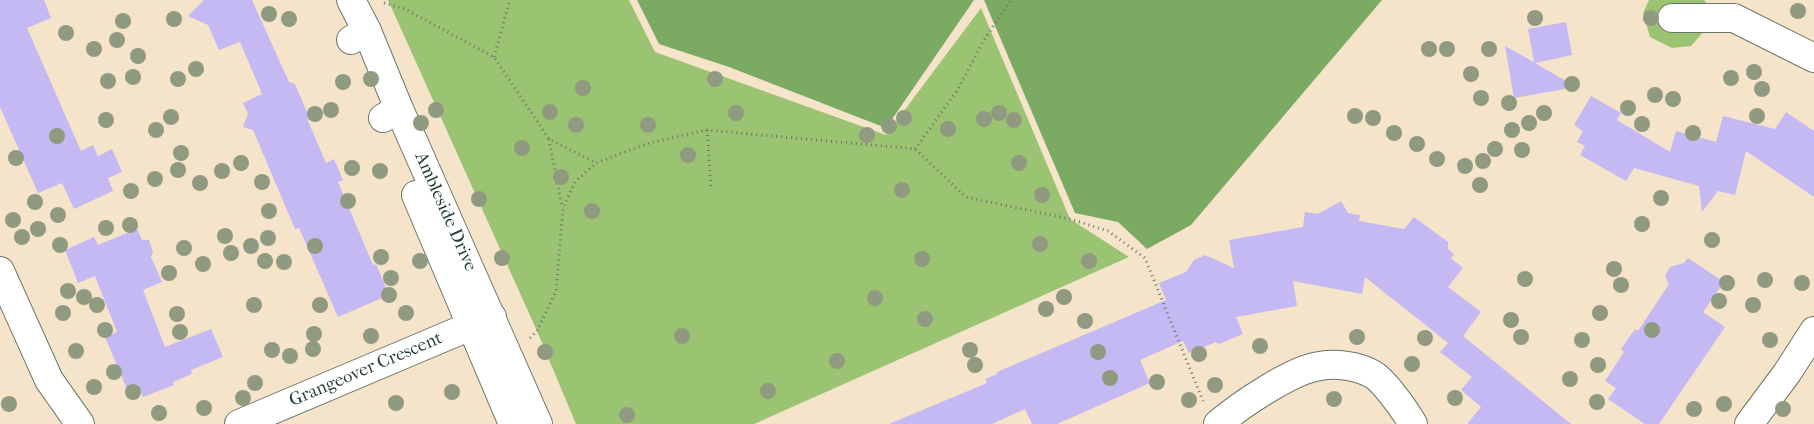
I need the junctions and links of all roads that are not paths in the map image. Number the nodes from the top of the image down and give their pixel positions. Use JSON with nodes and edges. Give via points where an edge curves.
{"nodes":[{"id":1,"x":334,"y":0,"type":"edge"},
{"id":2,"x":351,"y":0,"type":"edge"},
{"id":3,"x":1672,"y":18,"type":"dead end"},
{"id":4,"x":359,"y":35,"type":"junction"},
{"id":5,"x":1814,"y":58,"type":"edge"},
{"id":6,"x":0,"y":271,"type":"edge"},
{"id":7,"x":482,"y":321,"type":"junction"},
{"id":8,"x":1814,"y":331,"type":"edge"},
{"id":9,"x":1211,"y":416,"type":"edge"},
{"id":10,"x":80,"y":424,"type":"edge"},
{"id":11,"x":239,"y":424,"type":"edge"},
{"id":12,"x":513,"y":424,"type":"edge"},
{"id":13,"x":538,"y":424,"type":"edge"},
{"id":14,"x":1413,"y":424,"type":"edge"},
{"id":15,"x":1749,"y":424,"type":"edge"}],
"edges":[{"from":1,"to":4,"type":"street","name":"Ambleside Drive"},
{"from":2,"to":4,"type":"street","name":"Ambleside Drive"},
{"from":3,"to":5,"type":"street","via":[[1734,18]]},
{"from":4,"to":7,"type":"street","name":"Ambleside Drive"},
{"from":6,"to":10,"type":"street","via":[[49,380]]},
{"from":7,"to":11,"type":"street","name":"Grangeover Crescent"},
{"from":7,"to":12,"type":"street","name":"Ambleside Drive"},
{"from":7,"to":13,"type":"street","name":"Ambleside Drive"},
{"from":8,"to":15,"type":"street"},
{"from":9,"to":14,"type":"street","via":[[1229,414],[1287,378],[1319,366],[1346,366],[1374,374],[1403,407]]}]}
